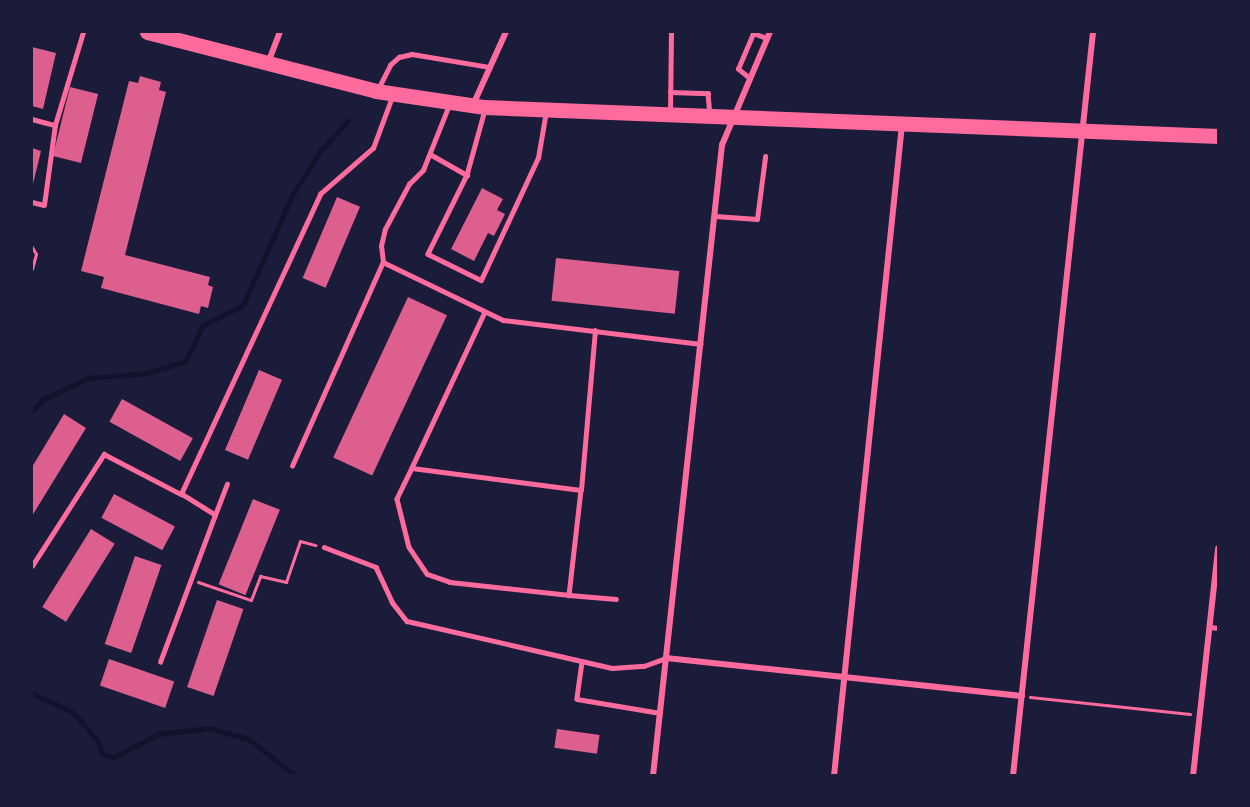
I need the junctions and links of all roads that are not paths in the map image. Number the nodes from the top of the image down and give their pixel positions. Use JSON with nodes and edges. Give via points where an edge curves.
{"nodes":[{"id":1,"x":83,"y":32,"type":"edge"},
{"id":2,"x":147,"y":32,"type":"edge"},
{"id":3,"x":280,"y":32,"type":"edge"},
{"id":4,"x":506,"y":32,"type":"edge"},
{"id":5,"x":671,"y":32,"type":"edge"},
{"id":6,"x":752,"y":32,"type":"edge"},
{"id":7,"x":1093,"y":32,"type":"edge"},
{"id":8,"x":768,"y":35,"type":"edge"},
{"id":9,"x":267,"y":64,"type":"junction"},
{"id":10,"x":490,"y":67,"type":"junction"},
{"id":11,"x":749,"y":78,"type":"junction"},
{"id":12,"x":376,"y":91,"type":"junction"},
{"id":13,"x":670,"y":92,"type":"junction"},
{"id":14,"x":393,"y":94,"type":"junction"},
{"id":15,"x":450,"y":103,"type":"junction"},
{"id":16,"x":479,"y":106,"type":"junction"},
{"id":17,"x":546,"y":111,"type":"junction"},
{"id":18,"x":670,"y":116,"type":"junction"},
{"id":19,"x":710,"y":117,"type":"junction"},
{"id":20,"x":731,"y":118,"type":"junction"},
{"id":21,"x":32,"y":119,"type":"edge"},
{"id":22,"x":55,"y":125,"type":"junction"},
{"id":23,"x":902,"y":125,"type":"junction"},
{"id":24,"x":1083,"y":131,"type":"junction"},
{"id":25,"x":1218,"y":136,"type":"edge"},
{"id":26,"x":430,"y":154,"type":"junction"},
{"id":27,"x":765,"y":157,"type":"dead end"},
{"id":28,"x":467,"y":175,"type":"junction"},
{"id":29,"x":32,"y":202,"type":"edge"},
{"id":30,"x":715,"y":216,"type":"junction"},
{"id":31,"x":384,"y":262,"type":"junction"},
{"id":32,"x":485,"y":312,"type":"junction"},
{"id":33,"x":595,"y":332,"type":"junction"},
{"id":34,"x":701,"y":344,"type":"junction"},
{"id":35,"x":292,"y":466,"type":"dead end"},
{"id":36,"x":412,"y":468,"type":"junction"},
{"id":37,"x":227,"y":484,"type":"dead end"},
{"id":38,"x":581,"y":490,"type":"junction"},
{"id":39,"x":181,"y":494,"type":"junction"},
{"id":40,"x":215,"y":515,"type":"junction"},
{"id":41,"x":324,"y":547,"type":"road end"},
{"id":42,"x":1218,"y":548,"type":"edge"},
{"id":43,"x":32,"y":566,"type":"edge"},
{"id":44,"x":568,"y":595,"type":"junction"},
{"id":45,"x":616,"y":599,"type":"dead end"},
{"id":46,"x":1210,"y":627,"type":"junction"},
{"id":47,"x":1218,"y":628,"type":"edge"},
{"id":48,"x":666,"y":658,"type":"junction"},
{"id":49,"x":160,"y":662,"type":"dead end"},
{"id":50,"x":582,"y":662,"type":"junction"},
{"id":51,"x":845,"y":676,"type":"junction"},
{"id":52,"x":1022,"y":696,"type":"junction"},
{"id":53,"x":660,"y":713,"type":"junction"},
{"id":54,"x":653,"y":776,"type":"edge"},
{"id":55,"x":834,"y":776,"type":"edge"},
{"id":56,"x":1013,"y":776,"type":"edge"},
{"id":57,"x":1193,"y":776,"type":"edge"}],
"edges":[{"from":1,"to":22,"type":"lane"},
{"from":2,"to":9,"type":"highway"},
{"from":3,"to":9,"type":"street"},
{"from":4,"to":10,"type":"street"},
{"from":5,"to":13,"type":"lane"},
{"from":6,"to":8,"type":"lane"},
{"from":6,"to":11,"type":"lane","via":[[738,69]]},
{"from":7,"to":24,"type":"street"},
{"from":8,"to":11,"type":"street"},
{"from":9,"to":12,"type":"highway"},
{"from":10,"to":12,"type":"lane","via":[[412,54],[399,57],[390,65]]},
{"from":10,"to":16,"type":"street"},
{"from":11,"to":20,"type":"street"},
{"from":12,"to":14,"type":"highway"},
{"from":13,"to":18,"type":"lane"},
{"from":13,"to":19,"type":"lane","via":[[708,93]]},
{"from":14,"to":15,"type":"highway"},
{"from":14,"to":39,"type":"lane","via":[[373,148],[320,194]]},
{"from":15,"to":16,"type":"highway"},
{"from":15,"to":26,"type":"lane"},
{"from":16,"to":17,"type":"highway"},
{"from":16,"to":28,"type":"lane"},
{"from":17,"to":18,"type":"highway"},
{"from":17,"to":28,"type":"lane","via":[[538,158],[481,280],[428,254]]},
{"from":18,"to":19,"type":"highway"},
{"from":19,"to":20,"type":"highway"},
{"from":20,"to":23,"type":"highway"},
{"from":20,"to":30,"type":"street","via":[[722,145]]},
{"from":21,"to":22,"type":"lane"},
{"from":22,"to":29,"type":"lane","via":[[44,205]]},
{"from":23,"to":24,"type":"highway"},
{"from":23,"to":51,"type":"street"},
{"from":24,"to":25,"type":"highway"},
{"from":24,"to":52,"type":"street"},
{"from":26,"to":28,"type":"lane"},
{"from":26,"to":31,"type":"lane","via":[[385,229],[381,246]]},
{"from":27,"to":30,"type":"lane","via":[[757,219]]},
{"from":30,"to":34,"type":"street"},
{"from":31,"to":32,"type":"lane"},
{"from":31,"to":35,"type":"lane"},
{"from":32,"to":33,"type":"lane","via":[[503,320]]},
{"from":32,"to":36,"type":"lane"},
{"from":33,"to":34,"type":"lane"},
{"from":33,"to":38,"type":"lane"},
{"from":34,"to":48,"type":"street"},
{"from":36,"to":38,"type":"lane"},
{"from":36,"to":44,"type":"lane","via":[[397,499],[409,547],[427,574],[450,582]]},
{"from":37,"to":40,"type":"lane"},
{"from":38,"to":44,"type":"lane"},
{"from":39,"to":40,"type":"lane"},
{"from":39,"to":43,"type":"lane","via":[[104,454]]},
{"from":40,"to":49,"type":"lane"},
{"from":41,"to":50,"type":"lane","via":[[376,567],[392,602],[407,621]]},
{"from":42,"to":46,"type":"street"},
{"from":44,"to":45,"type":"lane"},
{"from":46,"to":47,"type":"lane"},
{"from":46,"to":57,"type":"street"},
{"from":48,"to":50,"type":"lane","via":[[644,666],[612,668]]},
{"from":48,"to":51,"type":"street"},
{"from":48,"to":53,"type":"street"},
{"from":50,"to":53,"type":"lane","via":[[577,699]]},
{"from":51,"to":52,"type":"street"},
{"from":51,"to":55,"type":"street"},
{"from":52,"to":56,"type":"street"},
{"from":53,"to":54,"type":"street"}]}
